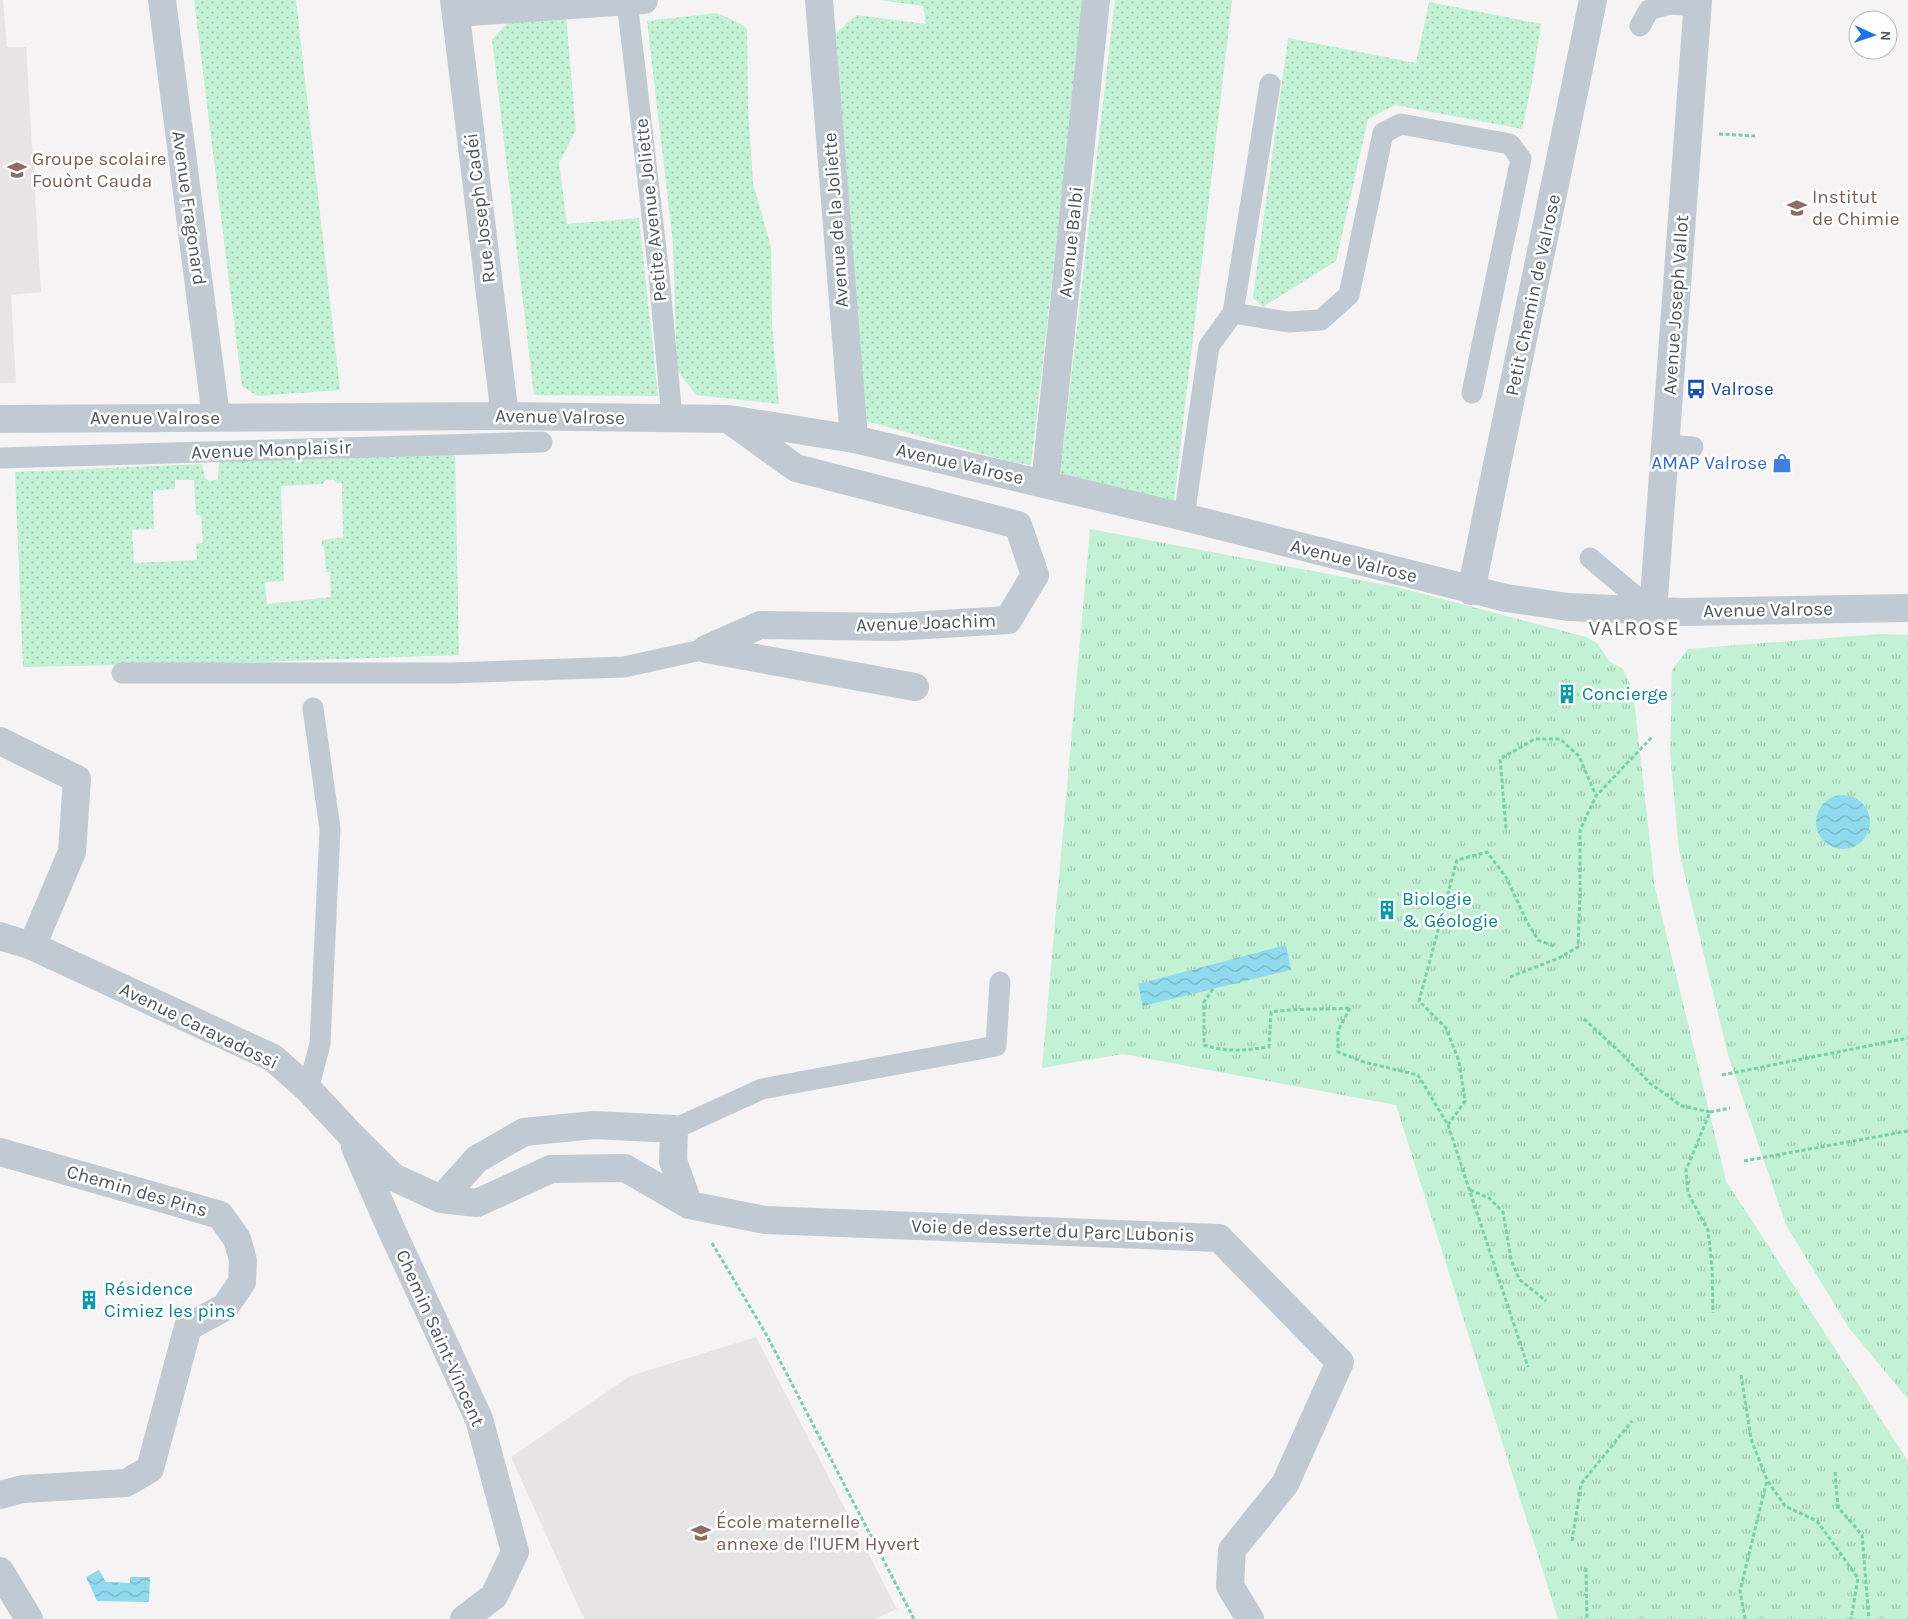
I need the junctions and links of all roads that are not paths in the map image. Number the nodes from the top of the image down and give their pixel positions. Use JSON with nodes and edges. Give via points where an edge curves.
{"nodes":[{"id":1,"x":162,"y":0,"type":"edge"},
{"id":2,"x":636,"y":0,"type":"edge"},
{"id":3,"x":819,"y":0,"type":"edge"},
{"id":4,"x":1096,"y":0,"type":"edge"},
{"id":5,"x":1593,"y":0,"type":"edge"},
{"id":6,"x":1698,"y":3,"type":"edge"},
{"id":7,"x":455,"y":7,"type":"edge"},
{"id":8,"x":1640,"y":26,"type":"dead end"},
{"id":9,"x":1270,"y":84,"type":"dead end"},
{"id":10,"x":1233,"y":313,"type":"junction"},
{"id":11,"x":1472,"y":392,"type":"dead end"},
{"id":12,"x":505,"y":416,"type":"junction"},
{"id":13,"x":216,"y":417,"type":"junction"},
{"id":14,"x":672,"y":418,"type":"junction"},
{"id":15,"x":0,"y":419,"type":"edge"},
{"id":16,"x":729,"y":419,"type":"junction"},
{"id":17,"x":854,"y":439,"type":"junction"},
{"id":18,"x":542,"y":442,"type":"dead end"},
{"id":19,"x":1665,"y":445,"type":"junction"},
{"id":20,"x":1693,"y":447,"type":"dead end"},
{"id":21,"x":0,"y":458,"type":"edge"},
{"id":22,"x":1045,"y":484,"type":"junction"},
{"id":23,"x":1184,"y":517,"type":"junction"},
{"id":24,"x":1590,"y":558,"type":"dead end"},
{"id":25,"x":1471,"y":591,"type":"junction"},
{"id":26,"x":1908,"y":608,"type":"edge"},
{"id":27,"x":1653,"y":611,"type":"junction"},
{"id":28,"x":706,"y":649,"type":"junction"},
{"id":29,"x":122,"y":673,"type":"dead end"},
{"id":30,"x":915,"y":687,"type":"dead end"},
{"id":31,"x":313,"y":708,"type":"dead end"},
{"id":32,"x":0,"y":741,"type":"edge"},
{"id":33,"x":0,"y":936,"type":"edge"},
{"id":34,"x":32,"y":946,"type":"junction"},
{"id":35,"x":1000,"y":982,"type":"dead end"},
{"id":36,"x":308,"y":1089,"type":"junction"},
{"id":37,"x":674,"y":1129,"type":"junction"},
{"id":38,"x":350,"y":1134,"type":"junction"},
{"id":39,"x":0,"y":1152,"type":"edge"},
{"id":40,"x":440,"y":1199,"type":"junction"},
{"id":41,"x":689,"y":1205,"type":"junction"},
{"id":42,"x":0,"y":1495,"type":"edge"},
{"id":43,"x":0,"y":1571,"type":"edge"},
{"id":44,"x":29,"y":1619,"type":"edge"},
{"id":45,"x":464,"y":1619,"type":"edge"},
{"id":46,"x":1250,"y":1619,"type":"edge"}],
"edges":[{"from":1,"to":13,"type":"street","name":"Avenue Fragonard"},
{"from":2,"to":7,"type":"street"},
{"from":2,"to":14,"type":"lane","name":"Petite Avenue Joliette"},
{"from":3,"to":17,"type":"street","name":"Avenue de la Joliette"},
{"from":4,"to":22,"type":"street","name":"Avenue Balbi"},
{"from":5,"to":25,"type":"street","name":"Petit Chemin de Valrose"},
{"from":6,"to":8,"type":"lane","via":[[1670,4],[1649,10]]},
{"from":6,"to":19,"type":"street","name":"Avenue Joseph Vallot"},
{"from":7,"to":12,"type":"street","name":"Rue Joseph Cadéi"},
{"from":9,"to":10,"type":"lane"},
{"from":10,"to":11,"type":"lane","via":[[1288,322],[1321,320],[1349,295],[1383,133],[1401,124],[1510,144],[1521,159]]},
{"from":10,"to":23,"type":"lane","via":[[1209,346]]},
{"from":12,"to":13,"type":"street","name":"Avenue Valrose"},
{"from":12,"to":14,"type":"street","name":"Avenue Valrose"},
{"from":13,"to":15,"type":"street","name":"Avenue Valrose"},
{"from":14,"to":16,"type":"street","name":"Avenue Valrose"},
{"from":16,"to":17,"type":"street","name":"Avenue Valrose"},
{"from":16,"to":28,"type":"street","name":"Avenue Joachim","via":[[796,468],[1018,525],[1035,575],[1008,620],[894,627],[760,625]]},
{"from":17,"to":22,"type":"street","name":"Avenue Valrose"},
{"from":18,"to":21,"type":"lane","name":"Avenue Monplaisir"},
{"from":19,"to":20,"type":"lane"},
{"from":19,"to":27,"type":"street","name":"Avenue Joseph Vallot"},
{"from":22,"to":23,"type":"street","name":"Avenue Valrose"},
{"from":23,"to":25,"type":"street","name":"Avenue Valrose"},
{"from":24,"to":27,"type":"lane"},
{"from":25,"to":27,"type":"street","name":"Avenue Valrose","via":[[1568,607]]},
{"from":26,"to":27,"type":"street","name":"Avenue Valrose"},
{"from":28,"to":29,"type":"lane","via":[[624,666],[442,673]]},
{"from":28,"to":30,"type":"street"},
{"from":31,"to":36,"type":"lane","via":[[330,828],[320,1044]]},
{"from":32,"to":34,"type":"street","via":[[77,779],[72,852]]},
{"from":33,"to":34,"type":"street","name":"Avenue Caravadossi"},
{"from":34,"to":36,"type":"street","name":"Avenue Caravadossi","via":[[273,1058]]},
{"from":35,"to":37,"type":"lane","via":[[996,1046],[762,1089]]},
{"from":36,"to":38,"type":"street","name":"Avenue Caravadossi"},
{"from":37,"to":40,"type":"street","via":[[594,1125],[524,1132],[477,1159]]},
{"from":37,"to":41,"type":"street","via":[[673,1161]]},
{"from":38,"to":40,"type":"street","name":"Avenue Caravadossi","via":[[393,1177]]},
{"from":38,"to":45,"type":"street","name":"Chemin Saint-Vincent","via":[[479,1419],[515,1552],[494,1596]]},
{"from":39,"to":42,"type":"street","name":"Chemin des Pins","via":[[220,1215],[237,1240],[243,1260],[242,1282],[225,1307],[188,1327],[150,1468],[126,1483],[23,1489]]},
{"from":40,"to":41,"type":"street","name":"Voie de desserte du Parc Lubonis","via":[[477,1203],[551,1169],[625,1168]]},
{"from":41,"to":46,"type":"street","name":"Voie de desserte du Parc Lubonis","via":[[765,1220],[1219,1238],[1340,1362],[1285,1484],[1232,1550],[1230,1586]]},
{"from":43,"to":44,"type":"street"}]}
